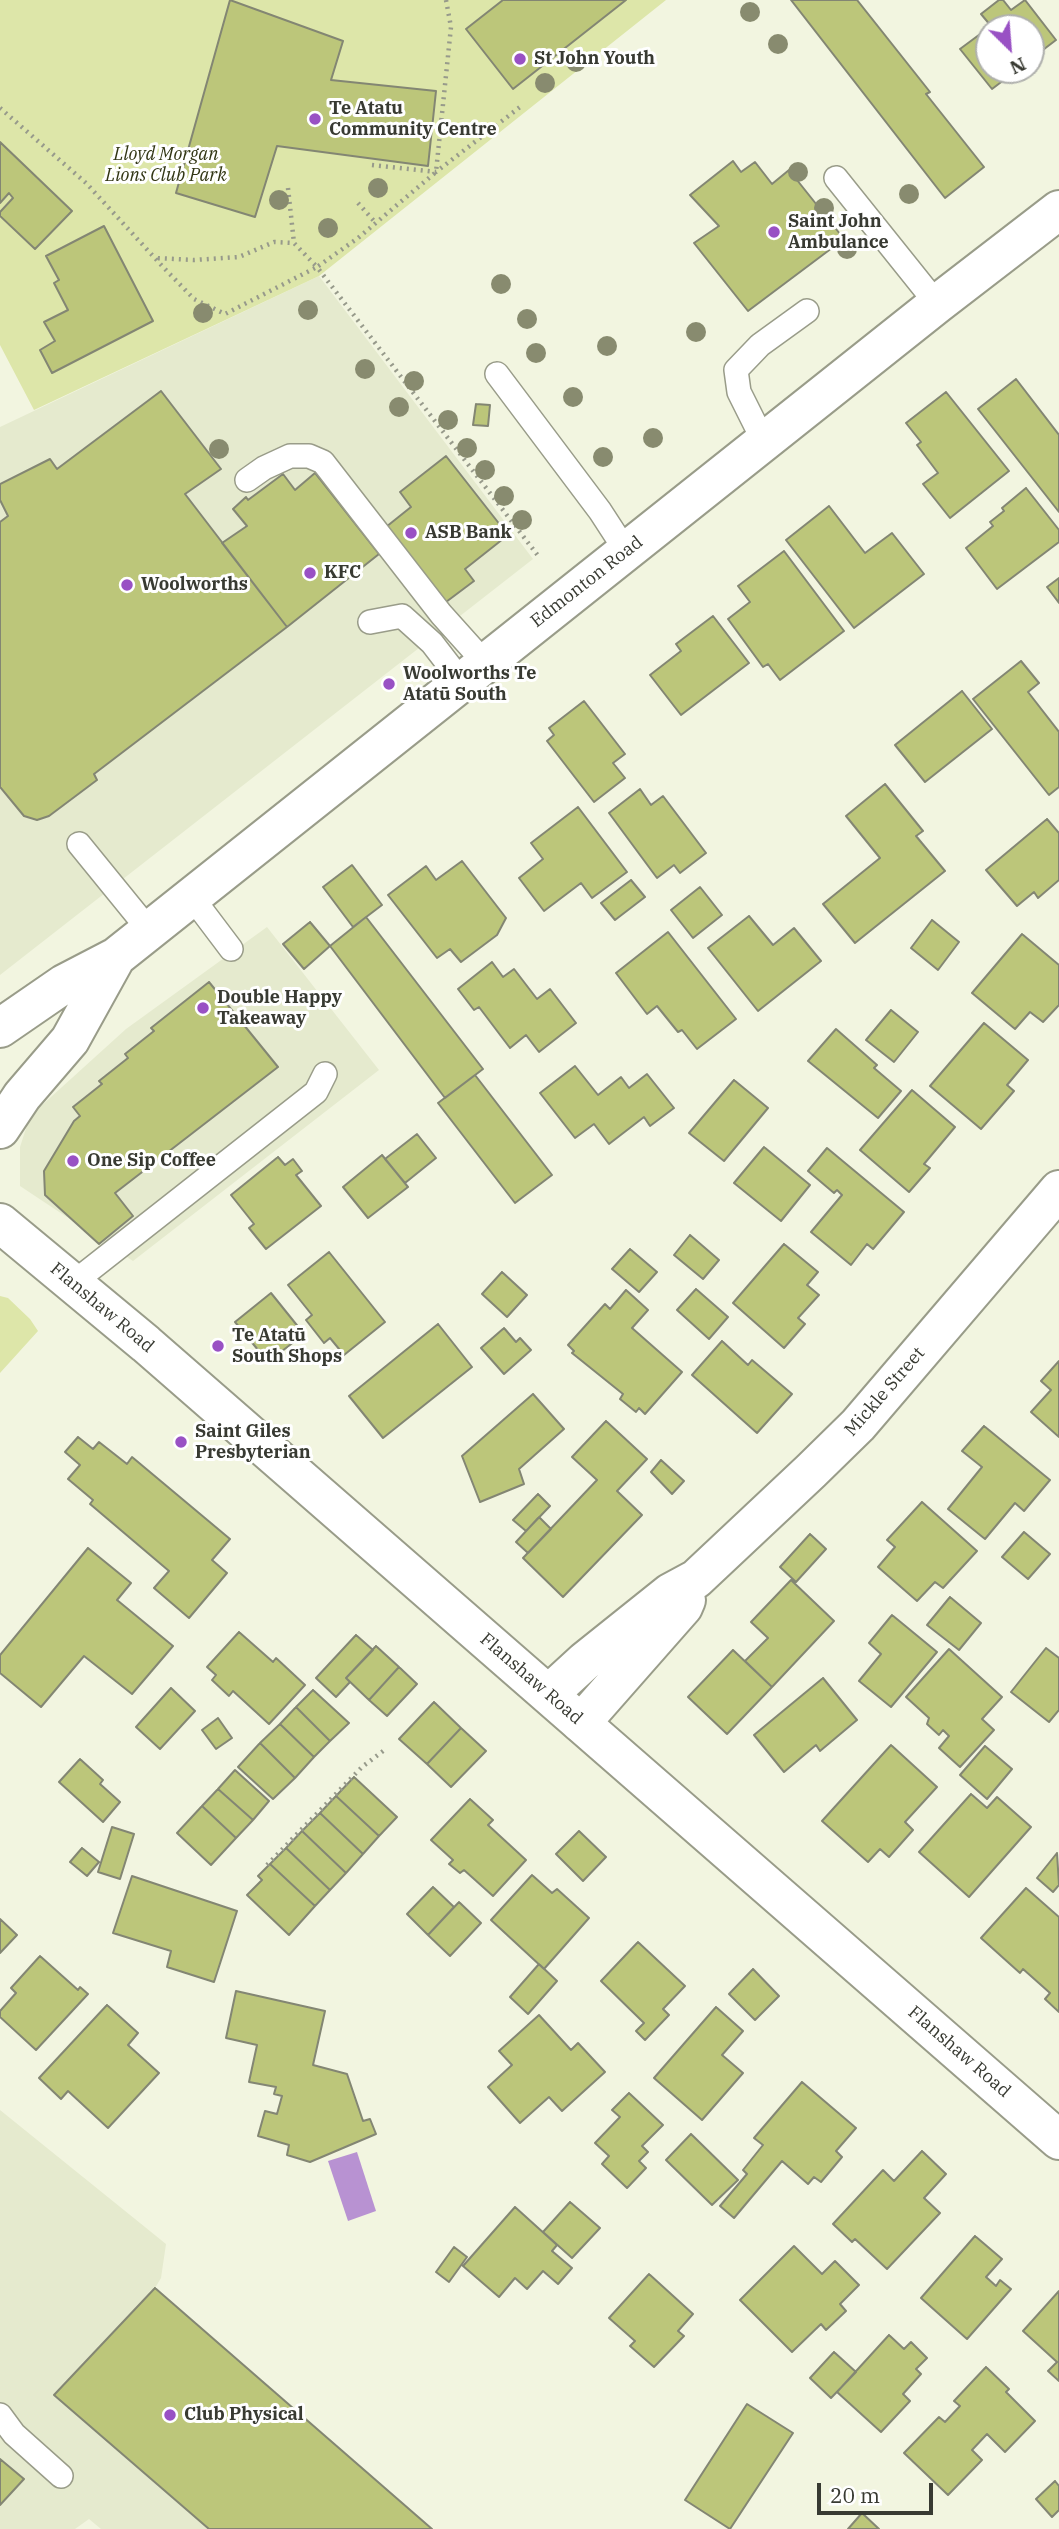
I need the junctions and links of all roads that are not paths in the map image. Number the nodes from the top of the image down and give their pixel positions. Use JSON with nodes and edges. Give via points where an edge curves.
{"nodes":[{"id":1,"x":836,"y":178,"type":"dead end"},
{"id":2,"x":1059,"y":209,"type":"edge"},
{"id":3,"x":937,"y":304,"type":"junction"},
{"id":4,"x":807,"y":311,"type":"dead end"},
{"id":5,"x":497,"y":374,"type":"dead end"},
{"id":6,"x":764,"y":442,"type":"junction"},
{"id":7,"x":247,"y":481,"type":"dead end"},
{"id":8,"x":626,"y":551,"type":"junction"},
{"id":9,"x":370,"y":622,"type":"dead end"},
{"id":10,"x":473,"y":672,"type":"junction"},
{"id":11,"x":79,"y":844,"type":"dead end"},
{"id":12,"x":191,"y":896,"type":"junction"},
{"id":13,"x":149,"y":930,"type":"junction"},
{"id":14,"x":231,"y":949,"type":"dead end"},
{"id":15,"x":116,"y":957,"type":"junction"},
{"id":16,"x":0,"y":1028,"type":"edge"},
{"id":17,"x":325,"y":1074,"type":"dead end"},
{"id":18,"x":0,"y":1129,"type":"edge"},
{"id":19,"x":1059,"y":1190,"type":"edge"},
{"id":20,"x":0,"y":1223,"type":"edge"},
{"id":21,"x":73,"y":1283,"type":"junction"},
{"id":22,"x":696,"y":1579,"type":"junction"},
{"id":23,"x":549,"y":1694,"type":"junction"},
{"id":24,"x":581,"y":1723,"type":"junction"},
{"id":25,"x":1059,"y":2140,"type":"edge"},
{"id":26,"x":0,"y":2415,"type":"edge"},
{"id":27,"x":61,"y":2476,"type":"dead end"}],
"edges":[{"from":1,"to":3,"type":"lane"},
{"from":2,"to":3,"type":"street","name":"Edmonton Road"},
{"from":3,"to":6,"type":"street","name":"Edmonton Road"},
{"from":4,"to":6,"type":"lane","via":[[760,345],[736,370],[739,392]]},
{"from":5,"to":8,"type":"lane"},
{"from":6,"to":8,"type":"street","name":"Edmonton Road"},
{"from":7,"to":10,"type":"lane","via":[[290,456],[323,461],[441,614]]},
{"from":8,"to":10,"type":"street","name":"Edmonton Road"},
{"from":9,"to":10,"type":"lane","via":[[402,616]]},
{"from":10,"to":12,"type":"street","name":"Edmonton Road"},
{"from":11,"to":13,"type":"lane"},
{"from":12,"to":13,"type":"street","name":"Edmonton Road"},
{"from":12,"to":14,"type":"lane"},
{"from":13,"to":15,"type":"street","name":"Edmonton Road"},
{"from":15,"to":16,"type":"street","name":"Edmonton Road","via":[[64,984]]},
{"from":15,"to":18,"type":"street","name":"Edmonton Road","via":[[70,1040]]},
{"from":17,"to":21,"type":"lane","via":[[316,1092]]},
{"from":19,"to":22,"type":"street","name":"Mickle Street","via":[[858,1425]]},
{"from":20,"to":21,"type":"street","name":"Flanshaw Road"},
{"from":21,"to":23,"type":"street","name":"Flanshaw Road"},
{"from":22,"to":23,"type":"street","name":"Mickle Street","via":[[670,1593]]},
{"from":22,"to":24,"type":"street","name":"Mickle Street","via":[[683,1608]]},
{"from":23,"to":24,"type":"street","name":"Flanshaw Road"},
{"from":24,"to":25,"type":"street","name":"Flanshaw Road"},
{"from":26,"to":27,"type":"lane","via":[[14,2434]]}]}
